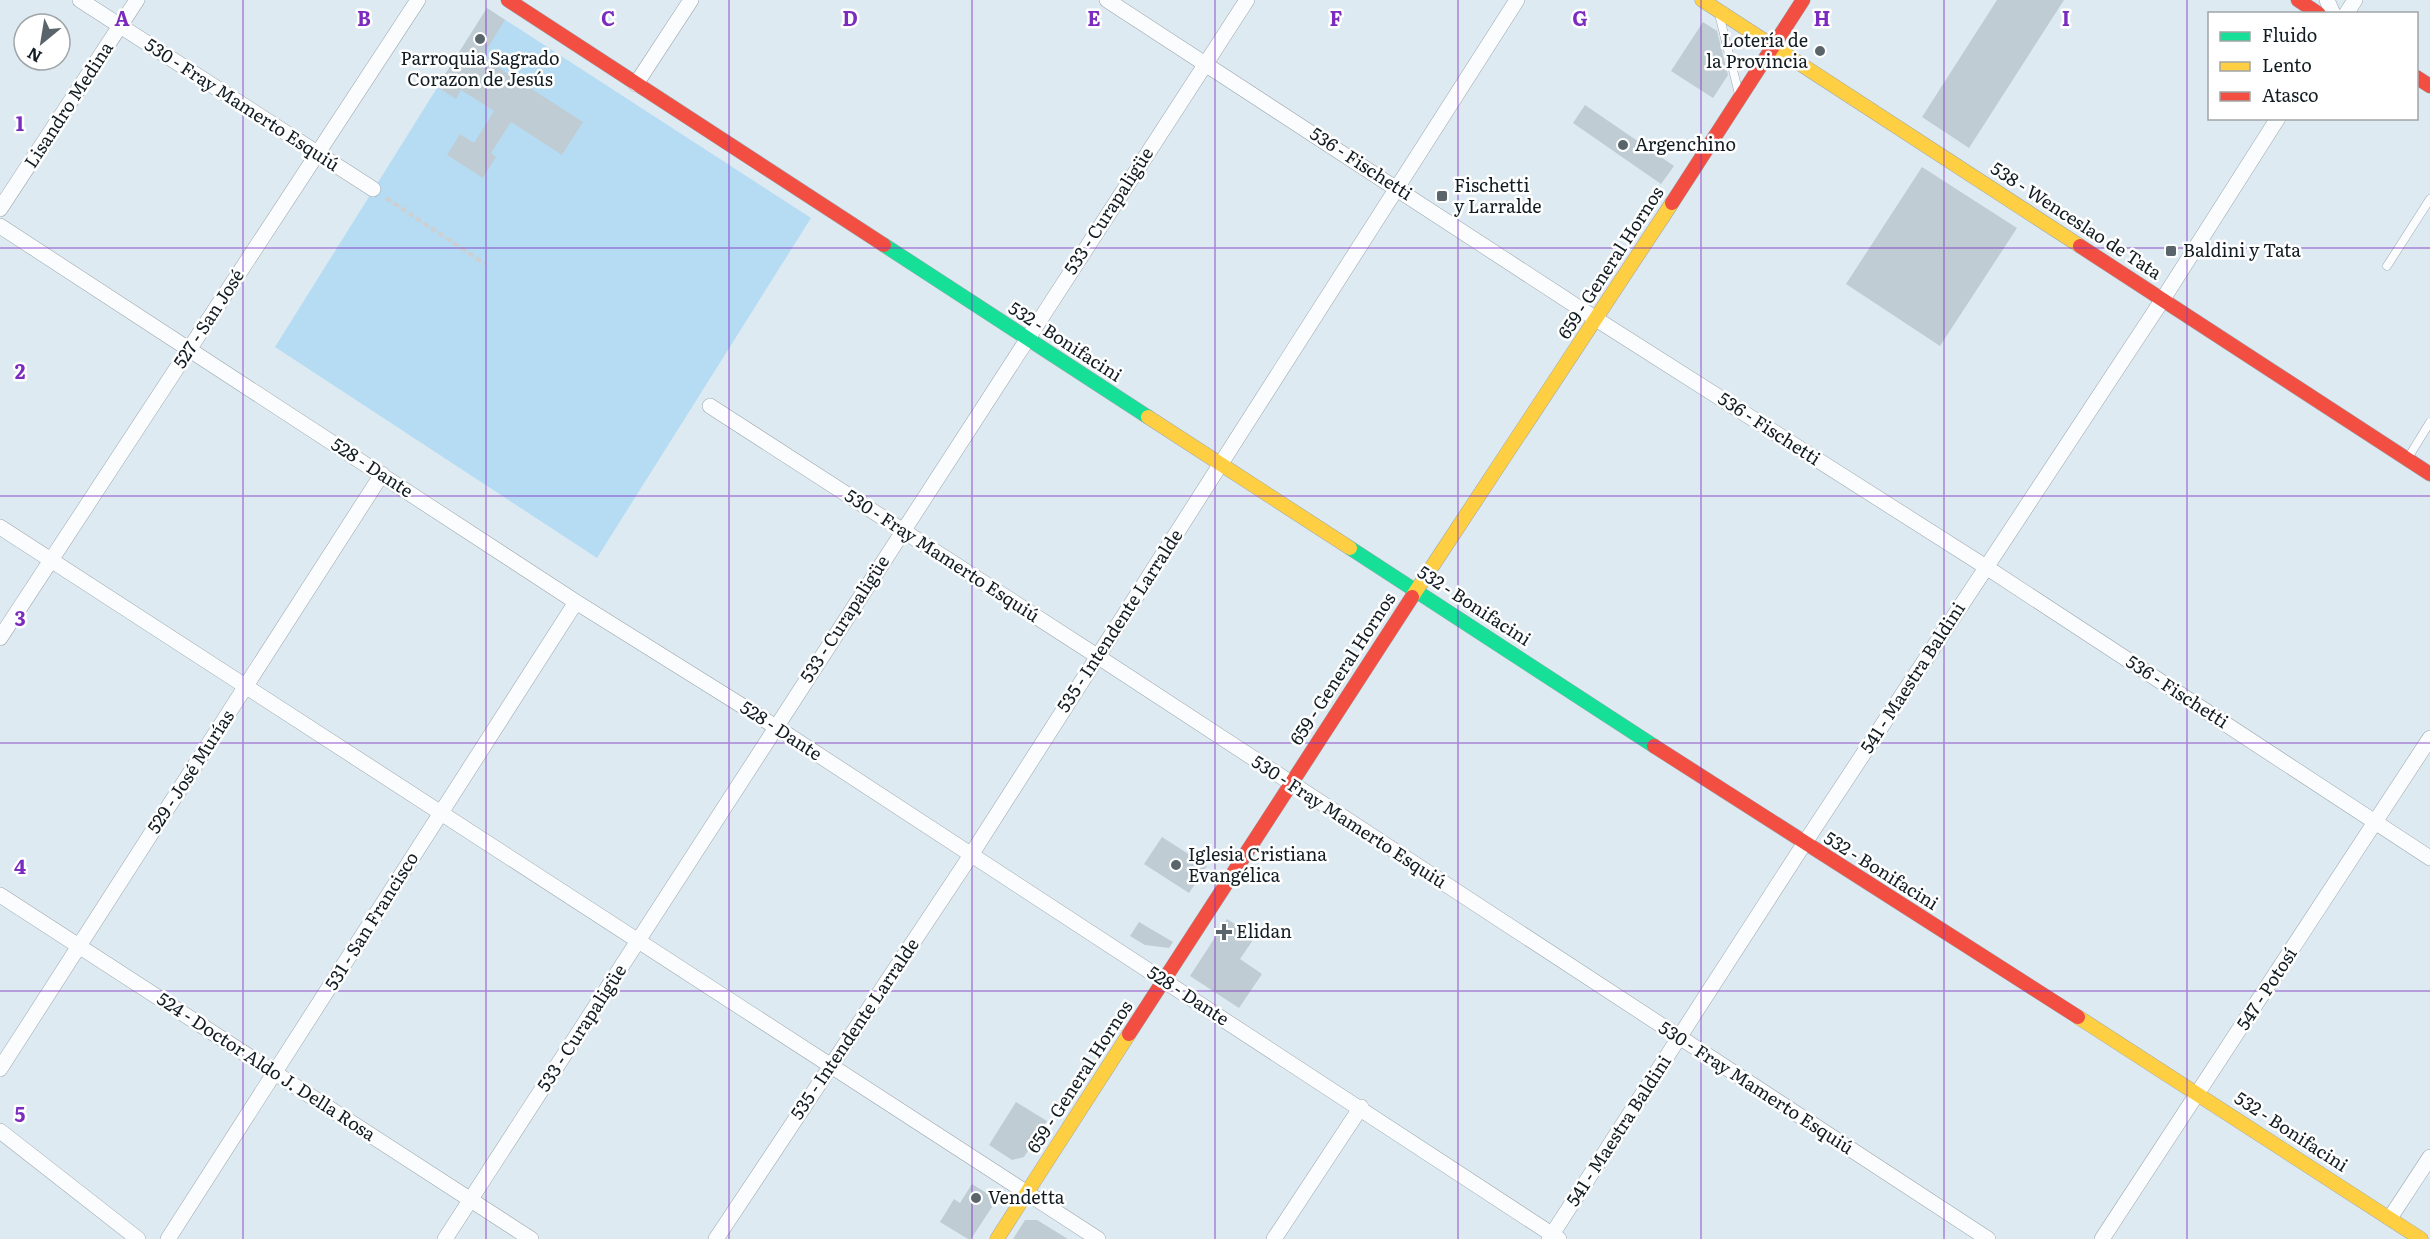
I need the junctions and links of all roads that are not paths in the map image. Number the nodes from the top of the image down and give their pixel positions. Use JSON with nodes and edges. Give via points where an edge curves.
{"nodes":[{"id":1,"x":80,"y":0,"type":"edge"},
{"id":2,"x":137,"y":0,"type":"edge"},
{"id":3,"x":418,"y":0,"type":"edge"},
{"id":4,"x":508,"y":0,"type":"edge"},
{"id":5,"x":691,"y":0,"type":"edge"},
{"id":6,"x":1107,"y":0,"type":"edge"},
{"id":7,"x":1247,"y":0,"type":"edge"},
{"id":8,"x":1517,"y":0,"type":"edge"},
{"id":9,"x":1702,"y":0,"type":"edge"},
{"id":10,"x":1803,"y":0,"type":"edge"},
{"id":11,"x":2298,"y":0,"type":"edge"},
{"id":12,"x":1718,"y":11,"type":"junction"},
{"id":13,"x":2316,"y":12,"type":"edge"},
{"id":14,"x":120,"y":26,"type":"junction"},
{"id":15,"x":1773,"y":46,"type":"junction"},
{"id":16,"x":1206,"y":63,"type":"junction"},
{"id":17,"x":636,"y":84,"type":"junction"},
{"id":18,"x":1740,"y":98,"type":"junction"},
{"id":19,"x":2277,"y":120,"type":"edge"},
{"id":20,"x":318,"y":154,"type":"junction"},
{"id":21,"x":1396,"y":187,"type":"junction"},
{"id":22,"x":373,"y":189,"type":"road end"},
{"id":23,"x":2430,"y":199,"type":"edge"},
{"id":24,"x":0,"y":209,"type":"edge"},
{"id":25,"x":0,"y":226,"type":"edge"},
{"id":26,"x":2387,"y":266,"type":"dead end"},
{"id":27,"x":2163,"y":299,"type":"junction"},
{"id":28,"x":1596,"y":319,"type":"junction"},
{"id":29,"x":1026,"y":339,"type":"junction"},
{"id":30,"x":190,"y":349,"type":"junction"},
{"id":31,"x":710,"y":406,"type":"dead end"},
{"id":32,"x":2430,"y":422,"type":"edge"},
{"id":33,"x":2407,"y":459,"type":"junction"},
{"id":34,"x":1220,"y":464,"type":"junction"},
{"id":35,"x":382,"y":474,"type":"junction"},
{"id":36,"x":2430,"y":474,"type":"edge"},
{"id":37,"x":0,"y":527,"type":"edge"},
{"id":38,"x":901,"y":531,"type":"junction"},
{"id":39,"x":51,"y":559,"type":"junction"},
{"id":40,"x":1986,"y":567,"type":"junction"},
{"id":41,"x":1417,"y":590,"type":"junction"},
{"id":42,"x":576,"y":602,"type":"junction"},
{"id":43,"x":0,"y":638,"type":"edge"},
{"id":44,"x":1097,"y":656,"type":"junction"},
{"id":45,"x":247,"y":686,"type":"junction"},
{"id":46,"x":776,"y":727,"type":"junction"},
{"id":47,"x":2430,"y":738,"type":"edge"},
{"id":48,"x":1290,"y":783,"type":"junction"},
{"id":49,"x":441,"y":812,"type":"junction"},
{"id":50,"x":2376,"y":823,"type":"junction"},
{"id":51,"x":1804,"y":844,"type":"junction"},
{"id":52,"x":971,"y":855,"type":"junction"},
{"id":53,"x":2430,"y":858,"type":"edge"},
{"id":54,"x":0,"y":895,"type":"edge"},
{"id":55,"x":639,"y":940,"type":"junction"},
{"id":56,"x":79,"y":946,"type":"junction"},
{"id":57,"x":1164,"y":980,"type":"junction"},
{"id":58,"x":1679,"y":1037,"type":"junction"},
{"id":59,"x":831,"y":1066,"type":"junction"},
{"id":60,"x":0,"y":1069,"type":"edge"},
{"id":61,"x":277,"y":1072,"type":"junction"},
{"id":62,"x":2199,"y":1094,"type":"junction"},
{"id":63,"x":1360,"y":1107,"type":"junction"},
{"id":64,"x":0,"y":1131,"type":"edge"},
{"id":65,"x":2430,"y":1157,"type":"edge"},
{"id":66,"x":1027,"y":1192,"type":"junction"},
{"id":67,"x":470,"y":1200,"type":"junction"},
{"id":68,"x":2390,"y":1218,"type":"junction"},
{"id":69,"x":1554,"y":1237,"type":"edge"},
{"id":70,"x":138,"y":1239,"type":"edge"},
{"id":71,"x":168,"y":1239,"type":"edge"},
{"id":72,"x":445,"y":1239,"type":"edge"},
{"id":73,"x":531,"y":1239,"type":"edge"},
{"id":74,"x":716,"y":1239,"type":"edge"},
{"id":75,"x":997,"y":1239,"type":"edge"},
{"id":76,"x":1098,"y":1239,"type":"edge"},
{"id":77,"x":1274,"y":1239,"type":"edge"},
{"id":78,"x":1988,"y":1239,"type":"edge"},
{"id":79,"x":2102,"y":1239,"type":"edge"},
{"id":80,"x":2421,"y":1239,"type":"edge"}],
"edges":[{"from":1,"to":14,"type":"street","name":"530 - Fray Mamerto Esquiú"},
{"from":2,"to":14,"type":"street","name":"Lisandro Medina"},
{"from":3,"to":20,"type":"street","name":"527 - San José"},
{"from":4,"to":17,"type":"street","name":"532 - Bonifacini"},
{"from":5,"to":17,"type":"street"},
{"from":6,"to":16,"type":"street","name":"536 - Fischetti"},
{"from":7,"to":16,"type":"street","name":"533 - Curapaligüe"},
{"from":8,"to":21,"type":"street","name":"535 - Intendente Larralde"},
{"from":9,"to":12,"type":"street","name":"538 - Wenceslao de Tata"},
{"from":10,"to":15,"type":"street","name":"659 - General Hornos"},
{"from":11,"to":13,"type":"street"},
{"from":12,"to":15,"type":"street","name":"538 - Wenceslao de Tata"},
{"from":12,"to":18,"type":"lane"},
{"from":14,"to":20,"type":"street","name":"530 - Fray Mamerto Esquiú"},
{"from":14,"to":24,"type":"street","name":"Lisandro Medina"},
{"from":15,"to":18,"type":"street","name":"659 - General Hornos"},
{"from":15,"to":27,"type":"street","name":"538 - Wenceslao de Tata"},
{"from":16,"to":21,"type":"street","name":"536 - Fischetti"},
{"from":16,"to":29,"type":"street","name":"533 - Curapaligüe"},
{"from":17,"to":29,"type":"street","name":"532 - Bonifacini"},
{"from":18,"to":28,"type":"street","name":"659 - General Hornos"},
{"from":19,"to":27,"type":"street","name":"541 - Maestra Baldini"},
{"from":20,"to":22,"type":"street","name":"530 - Fray Mamerto Esquiú"},
{"from":20,"to":30,"type":"street","name":"527 - San José"},
{"from":21,"to":28,"type":"street","name":"536 - Fischetti"},
{"from":21,"to":34,"type":"street","name":"535 - Intendente Larralde"},
{"from":23,"to":26,"type":"lane"},
{"from":25,"to":30,"type":"street","name":"528 - Dante"},
{"from":27,"to":33,"type":"street","name":"538 - Wenceslao de Tata"},
{"from":27,"to":40,"type":"street","name":"541 - Maestra Baldini"},
{"from":28,"to":40,"type":"street","name":"536 - Fischetti"},
{"from":28,"to":41,"type":"street","name":"659 - General Hornos"},
{"from":29,"to":34,"type":"street","name":"532 - Bonifacini"},
{"from":29,"to":38,"type":"street","name":"533 - Curapaligüe"},
{"from":30,"to":35,"type":"street","name":"528 - Dante"},
{"from":30,"to":39,"type":"street","name":"527 - San José"},
{"from":31,"to":38,"type":"street","name":"530 - Fray Mamerto Esquiú"},
{"from":32,"to":33,"type":"lane"},
{"from":33,"to":36,"type":"street","name":"538 - Wenceslao de Tata"},
{"from":34,"to":41,"type":"street","name":"532 - Bonifacini"},
{"from":34,"to":44,"type":"street","name":"535 - Intendente Larralde"},
{"from":35,"to":42,"type":"street","name":"528 - Dante"},
{"from":35,"to":45,"type":"street","name":"529 - José Murías"},
{"from":37,"to":39,"type":"street"},
{"from":38,"to":44,"type":"street","name":"530 - Fray Mamerto Esquiú"},
{"from":38,"to":46,"type":"street","name":"533 - Curapaligüe"},
{"from":39,"to":43,"type":"street","name":"527 - San José"},
{"from":39,"to":45,"type":"street"},
{"from":40,"to":50,"type":"street","name":"536 - Fischetti"},
{"from":40,"to":51,"type":"street","name":"541 - Maestra Baldini"},
{"from":41,"to":48,"type":"street","name":"659 - General Hornos"},
{"from":41,"to":51,"type":"street","name":"532 - Bonifacini"},
{"from":42,"to":46,"type":"street","name":"528 - Dante"},
{"from":42,"to":49,"type":"street","name":"531 - San Francisco"},
{"from":44,"to":48,"type":"street","name":"530 - Fray Mamerto Esquiú"},
{"from":44,"to":52,"type":"street","name":"535 - Intendente Larralde"},
{"from":45,"to":49,"type":"street"},
{"from":45,"to":56,"type":"street","name":"529 - José Murías"},
{"from":46,"to":52,"type":"street","name":"528 - Dante"},
{"from":46,"to":55,"type":"street","name":"533 - Curapaligüe"},
{"from":47,"to":50,"type":"street","name":"547 - Potosí"},
{"from":48,"to":57,"type":"street","name":"659 - General Hornos"},
{"from":48,"to":58,"type":"street","name":"530 - Fray Mamerto Esquiú"},
{"from":49,"to":55,"type":"street"},
{"from":49,"to":61,"type":"street","name":"531 - San Francisco"},
{"from":50,"to":53,"type":"street","name":"536 - Fischetti"},
{"from":50,"to":62,"type":"street","name":"547 - Potosí"},
{"from":51,"to":58,"type":"street","name":"541 - Maestra Baldini"},
{"from":51,"to":62,"type":"street","name":"532 - Bonifacini"},
{"from":52,"to":57,"type":"street","name":"528 - Dante"},
{"from":52,"to":59,"type":"street","name":"535 - Intendente Larralde"},
{"from":54,"to":56,"type":"street","name":"524 - Doctor Aldo J. Della Rosa"},
{"from":55,"to":59,"type":"street"},
{"from":55,"to":67,"type":"street","name":"533 - Curapaligüe"},
{"from":56,"to":60,"type":"street","name":"529 - José Murías"},
{"from":56,"to":61,"type":"street","name":"524 - Doctor Aldo J. Della Rosa"},
{"from":57,"to":63,"type":"street","name":"528 - Dante"},
{"from":57,"to":66,"type":"street","name":"659 - General Hornos"},
{"from":58,"to":69,"type":"street","name":"541 - Maestra Baldini"},
{"from":58,"to":78,"type":"street","name":"530 - Fray Mamerto Esquiú"},
{"from":59,"to":66,"type":"street"},
{"from":59,"to":74,"type":"street","name":"535 - Intendente Larralde"},
{"from":61,"to":67,"type":"street","name":"524 - Doctor Aldo J. Della Rosa"},
{"from":61,"to":71,"type":"street","name":"531 - San Francisco"},
{"from":62,"to":68,"type":"street","name":"532 - Bonifacini"},
{"from":62,"to":79,"type":"street","name":"547 - Potosí"},
{"from":63,"to":69,"type":"street","name":"528 - Dante"},
{"from":63,"to":77,"type":"street"},
{"from":64,"to":70,"type":"street"},
{"from":65,"to":68,"type":"street"},
{"from":66,"to":75,"type":"street","name":"659 - General Hornos"},
{"from":66,"to":76,"type":"street"},
{"from":67,"to":72,"type":"street","name":"533 - Curapaligüe"},
{"from":67,"to":73,"type":"street","name":"524 - Doctor Aldo J. Della Rosa"},
{"from":68,"to":80,"type":"street","name":"532 - Bonifacini"}]}
